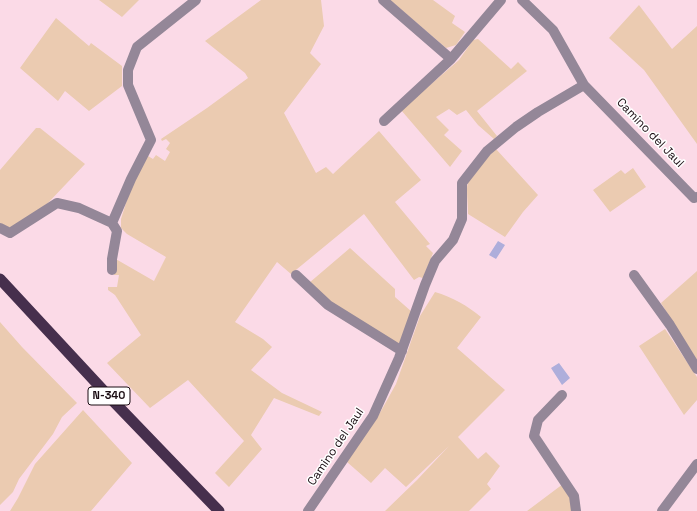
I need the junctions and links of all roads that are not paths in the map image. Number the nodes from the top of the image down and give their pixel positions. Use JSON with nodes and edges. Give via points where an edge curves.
{"nodes":[{"id":1,"x":196,"y":0,"type":"edge"},
{"id":2,"x":383,"y":0,"type":"edge"},
{"id":3,"x":502,"y":0,"type":"edge"},
{"id":4,"x":522,"y":0,"type":"edge"},
{"id":5,"x":451,"y":59,"type":"junction"},
{"id":6,"x":584,"y":85,"type":"junction"},
{"id":7,"x":384,"y":121,"type":"dead end"},
{"id":8,"x":697,"y":197,"type":"edge"},
{"id":9,"x":112,"y":223,"type":"junction"},
{"id":10,"x":0,"y":228,"type":"edge"},
{"id":11,"x":112,"y":270,"type":"dead end"},
{"id":12,"x":296,"y":275,"type":"dead end"},
{"id":13,"x":634,"y":275,"type":"dead end"},
{"id":14,"x":0,"y":279,"type":"edge"},
{"id":15,"x":402,"y":351,"type":"junction"},
{"id":16,"x":697,"y":369,"type":"edge"},
{"id":17,"x":562,"y":395,"type":"dead end"},
{"id":18,"x":697,"y":464,"type":"edge"},
{"id":19,"x":219,"y":511,"type":"edge"},
{"id":20,"x":308,"y":511,"type":"edge"},
{"id":21,"x":576,"y":511,"type":"edge"},
{"id":22,"x":662,"y":511,"type":"edge"}],
"edges":[{"from":1,"to":9,"type":"street","via":[[138,48],[128,70],[128,85],[152,140]]},
{"from":2,"to":5,"type":"street"},
{"from":3,"to":5,"type":"street"},
{"from":4,"to":6,"type":"street","name":"Camino del Jaul","via":[[552,30]]},
{"from":5,"to":7,"type":"street"},
{"from":6,"to":8,"type":"street","name":"Camino del Jaul","via":[[694,198]]},
{"from":6,"to":15,"type":"street","name":"Camino del Jaul","via":[[516,127],[487,151],[462,183],[462,219],[454,240],[435,261]]},
{"from":9,"to":10,"type":"street","via":[[79,208],[57,203],[10,234]]},
{"from":9,"to":11,"type":"street","via":[[117,230]]},
{"from":12,"to":15,"type":"street","via":[[328,305]]},
{"from":13,"to":16,"type":"street","via":[[670,325]]},
{"from":14,"to":19,"type":"highway","number":"N-340"},
{"from":15,"to":20,"type":"street","name":"Camino del Jaul","via":[[374,416]]},
{"from":17,"to":21,"type":"street","via":[[538,420],[534,436],[574,496]]},
{"from":18,"to":22,"type":"street"}]}
